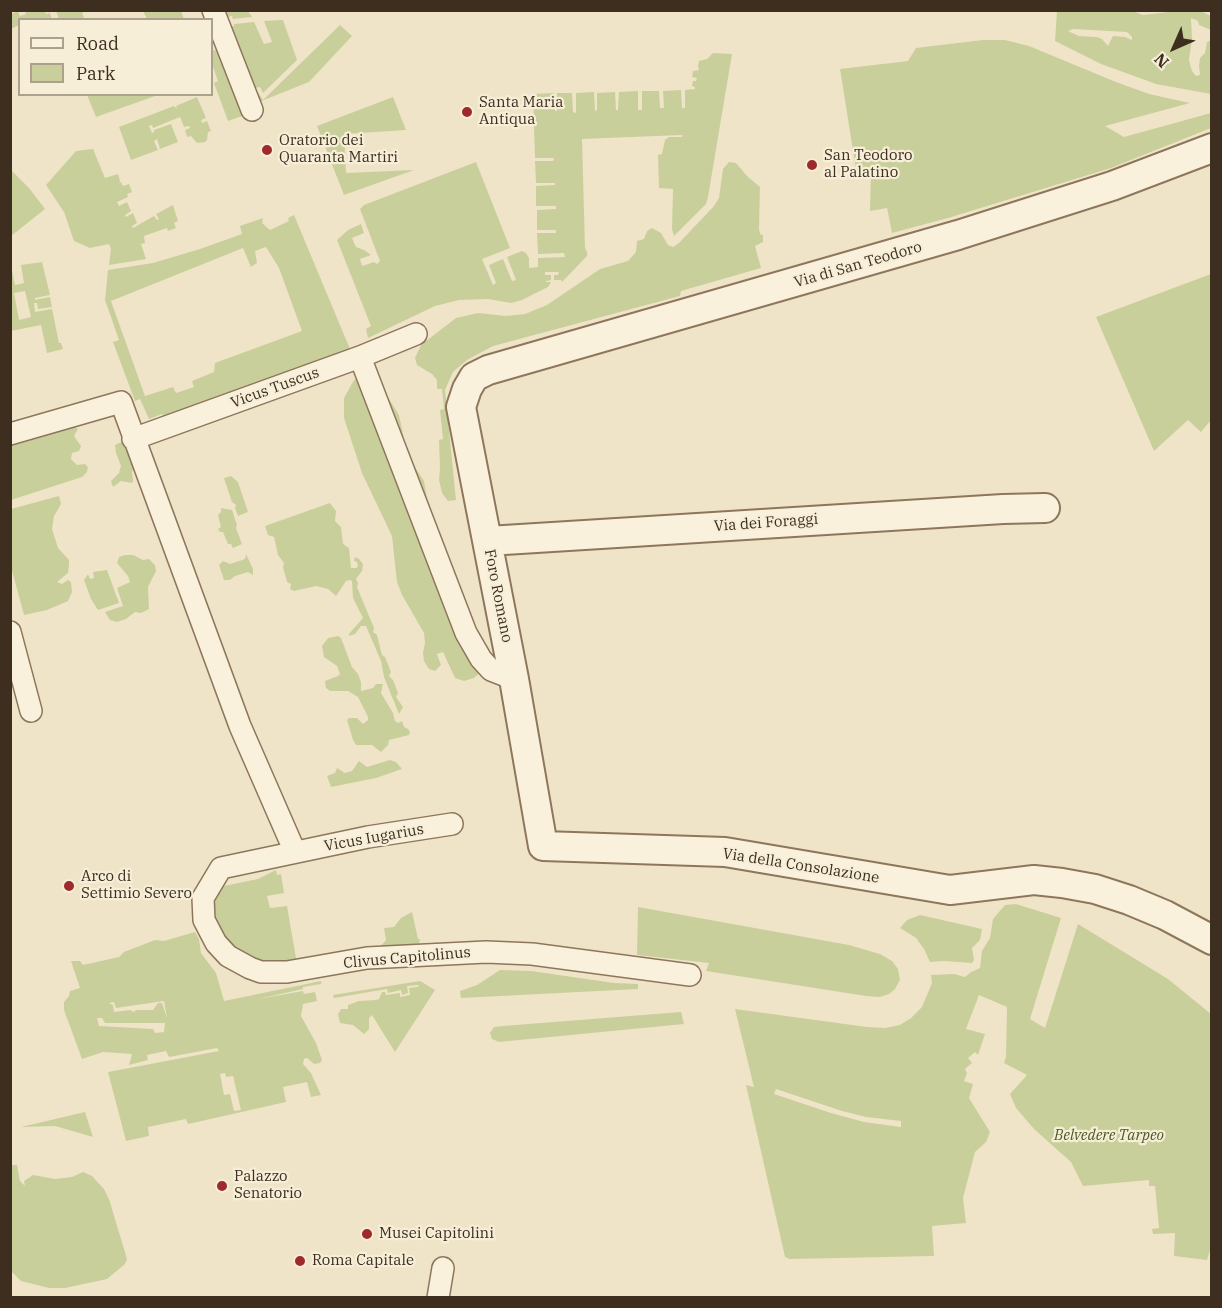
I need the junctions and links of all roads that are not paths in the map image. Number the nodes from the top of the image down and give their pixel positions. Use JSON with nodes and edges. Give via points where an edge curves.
{"nodes":[{"id":1,"x":213,"y":10,"type":"edge"},
{"id":2,"x":252,"y":110,"type":"dead end"},
{"id":3,"x":1212,"y":147,"type":"edge"},
{"id":4,"x":416,"y":334,"type":"dead end"},
{"id":5,"x":360,"y":357,"type":"junction"},
{"id":6,"x":500,"y":367,"type":"joint"},
{"id":7,"x":10,"y":434,"type":"edge"},
{"id":8,"x":133,"y":439,"type":"junction"},
{"id":9,"x":1045,"y":508,"type":"dead end"},
{"id":10,"x":488,"y":541,"type":"junction"},
{"id":11,"x":10,"y":632,"type":"edge"},
{"id":12,"x":514,"y":679,"type":"junction"},
{"id":13,"x":31,"y":711,"type":"dead end"},
{"id":14,"x":452,"y":824,"type":"dead end"},
{"id":15,"x":543,"y":846,"type":"joint"},
{"id":16,"x":295,"y":852,"type":"junction"},
{"id":17,"x":221,"y":868,"type":"joint"},
{"id":18,"x":1212,"y":940,"type":"edge"},
{"id":19,"x":690,"y":975,"type":"dead end"},
{"id":20,"x":443,"y":1268,"type":"dead end"},
{"id":21,"x":438,"y":1298,"type":"edge"}],
"edges":[{"from":1,"to":2,"type":"street"},
{"from":3,"to":6,"type":"street","name":"Via di San Teodoro","via":[[1112,186],[929,244]]},
{"from":4,"to":5,"type":"street","name":"Vicus Tuscus"},
{"from":5,"to":8,"type":"street","name":"Vicus Tuscus"},
{"from":5,"to":12,"type":"street","via":[[466,633],[491,670]]},
{"from":6,"to":10,"type":"street","name":"Foro Romano","via":[[474,377],[461,407]]},
{"from":7,"to":8,"type":"street","via":[[121,402]]},
{"from":8,"to":16,"type":"street","via":[[240,726]]},
{"from":9,"to":10,"type":"street","name":"Via dei Foraggi"},
{"from":10,"to":12,"type":"street","name":"Foro Romano"},
{"from":11,"to":13,"type":"street"},
{"from":12,"to":15,"type":"street","name":"Foro Romano"},
{"from":14,"to":16,"type":"street","name":"Vicus Iugarius"},
{"from":15,"to":18,"type":"street","name":"Via della Consolazione","via":[[725,852],[937,889],[1034,880],[1095,889],[1129,900]]},
{"from":16,"to":17,"type":"street","name":"Vicus Iugarius"},
{"from":17,"to":19,"type":"street","name":"Clivus Capitolinus","via":[[203,898],[204,920],[228,956],[261,972],[287,972],[367,958],[486,952],[532,954]]},
{"from":20,"to":21,"type":"street"}]}
